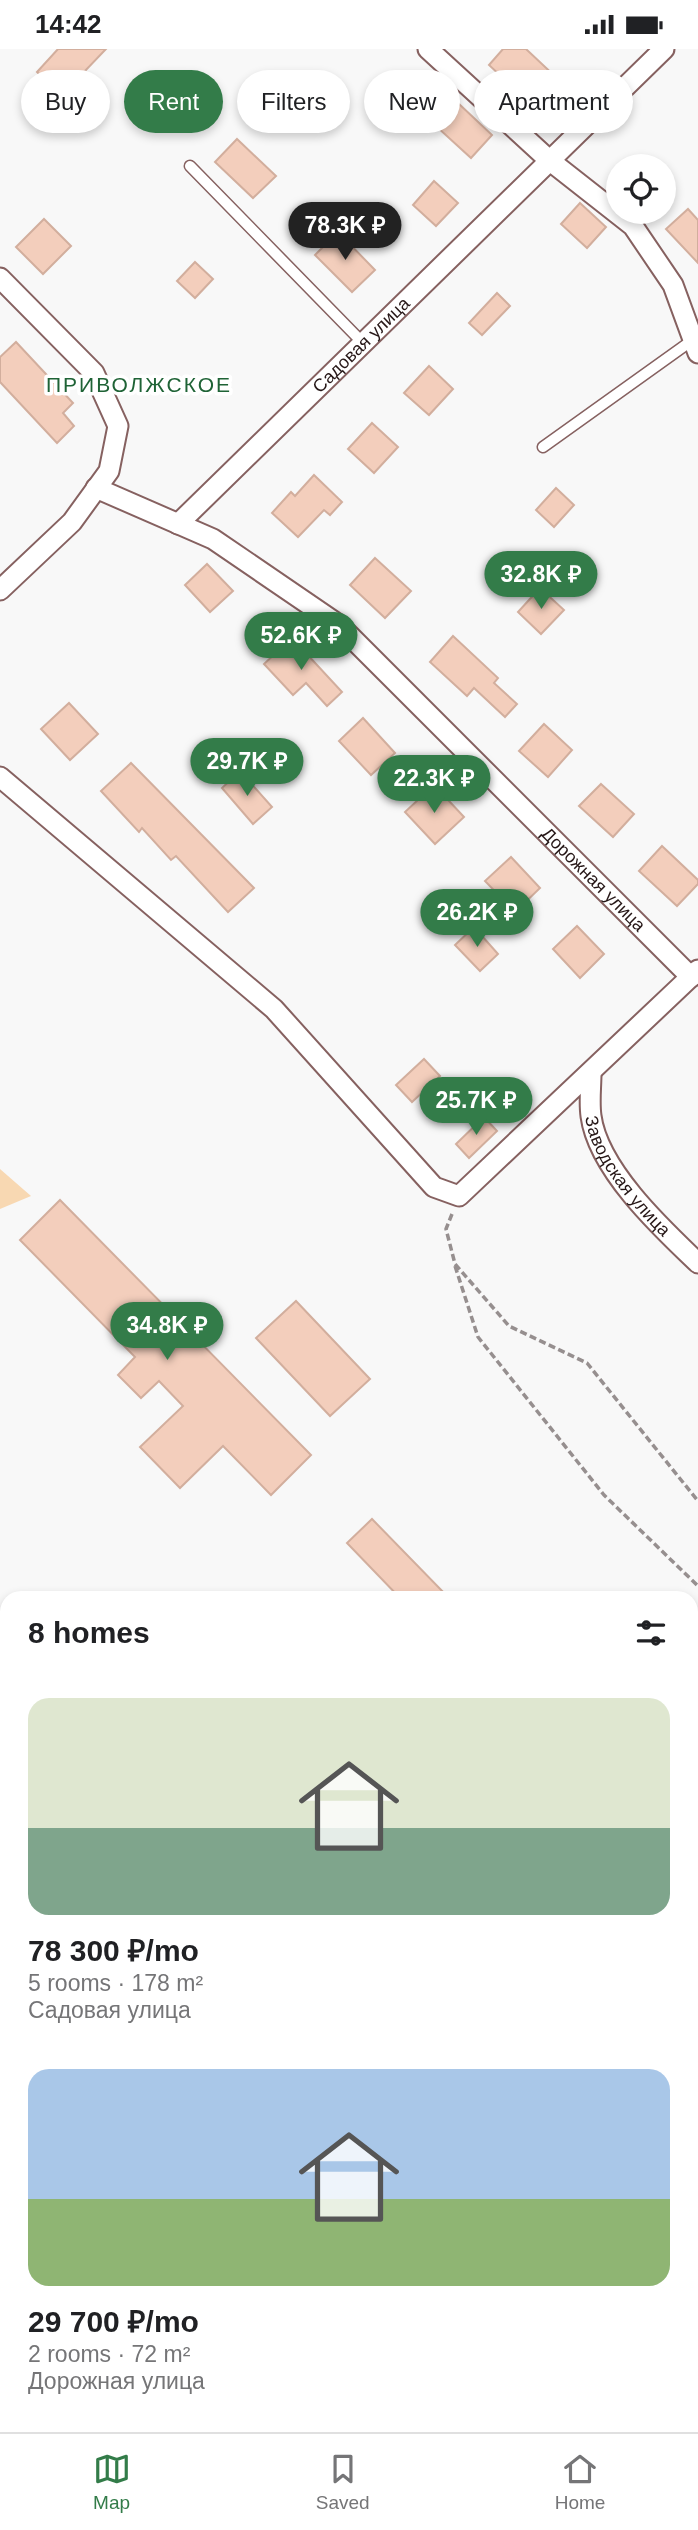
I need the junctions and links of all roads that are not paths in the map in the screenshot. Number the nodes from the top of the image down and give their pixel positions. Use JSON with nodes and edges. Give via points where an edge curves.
{"nodes":[{"id":1,"x":428,"y":49,"type":"edge"},
{"id":2,"x":664,"y":49,"type":"edge"},
{"id":3,"x":549,"y":160,"type":"junction"},
{"id":4,"x":190,"y":166,"type":"dead end"},
{"id":5,"x":0,"y":278,"type":"edge"},
{"id":6,"x":673,"y":285,"type":"junction"},
{"id":7,"x":698,"y":307,"type":"edge"},
{"id":8,"x":363,"y":343,"type":"junction"},
{"id":9,"x":696,"y":343,"type":"edge"},
{"id":10,"x":543,"y":447,"type":"dead end"},
{"id":11,"x":96,"y":488,"type":"junction"},
{"id":12,"x":178,"y":524,"type":"junction"},
{"id":13,"x":0,"y":590,"type":"edge"},
{"id":14,"x":0,"y":777,"type":"edge"},
{"id":15,"x":694,"y":973,"type":"edge"},
{"id":16,"x":591,"y":1073,"type":"junction"},
{"id":17,"x":698,"y":1263,"type":"edge"}],
"edges":[{"from":1,"to":3,"type":"street"},
{"from":2,"to":3,"type":"street","name":"Садовая улица"},
{"from":3,"to":6,"type":"street","via":[[633,226]]},
{"from":3,"to":8,"type":"street","name":"Садовая улица"},
{"from":4,"to":8,"type":"lane"},
{"from":5,"to":11,"type":"street","via":[[94,373],[118,426],[109,471]]},
{"from":6,"to":7,"type":"street"},
{"from":6,"to":9,"type":"street"},
{"from":8,"to":12,"type":"street","name":"Садовая улица"},
{"from":9,"to":10,"type":"lane"},
{"from":11,"to":12,"type":"street","name":"Дорожная улица"},
{"from":11,"to":13,"type":"street","via":[[72,522]]},
{"from":12,"to":15,"type":"street","name":"Дорожная улица","via":[[213,539],[339,625]]},
{"from":14,"to":16,"type":"street","via":[[274,1009],[434,1187],[460,1196]]},
{"from":15,"to":16,"type":"street"},
{"from":16,"to":17,"type":"street","name":"Заводская улица","via":[[591,1118],[606,1158],[661,1228]]}]}
